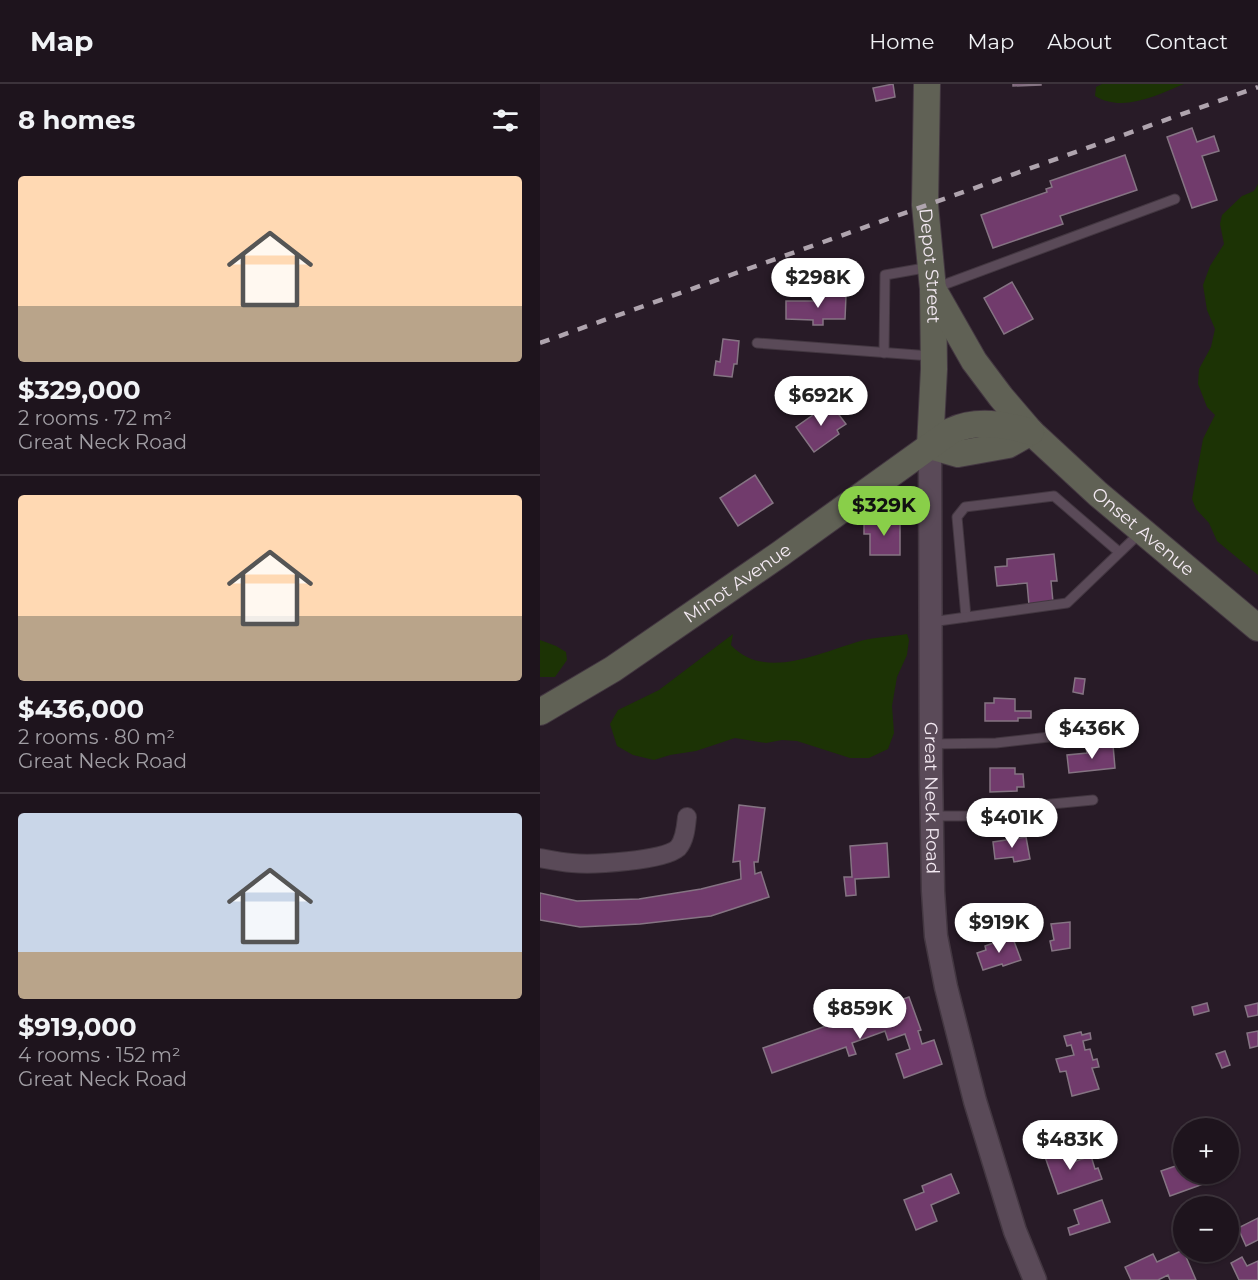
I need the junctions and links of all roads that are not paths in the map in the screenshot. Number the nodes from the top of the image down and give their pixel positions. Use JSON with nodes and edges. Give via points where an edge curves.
{"nodes":[{"id":1,"x":927,"y":84,"type":"edge"},
{"id":2,"x":1175,"y":199,"type":"dead end"},
{"id":3,"x":932,"y":278,"type":"junction"},
{"id":4,"x":757,"y":343,"type":"dead end"},
{"id":5,"x":884,"y":353,"type":"junction"},
{"id":6,"x":933,"y":356,"type":"junction"},
{"id":7,"x":1031,"y":432,"type":"junction"},
{"id":8,"x":930,"y":446,"type":"junction"},
{"id":9,"x":1142,"y":531,"type":"junction"},
{"id":10,"x":1119,"y":552,"type":"junction"},
{"id":11,"x":966,"y":617,"type":"junction"},
{"id":12,"x":931,"y":621,"type":"junction"},
{"id":13,"x":1258,"y":628,"type":"edge"},
{"id":14,"x":540,"y":712,"type":"edge"},
{"id":15,"x":1058,"y":736,"type":"dead end"},
{"id":16,"x":931,"y":744,"type":"junction"},
{"id":17,"x":1093,"y":800,"type":"dead end"},
{"id":18,"x":932,"y":816,"type":"junction"},
{"id":19,"x":687,"y":817,"type":"dead end"},
{"id":20,"x":540,"y":858,"type":"edge"},
{"id":21,"x":1035,"y":1280,"type":"edge"}],
"edges":[{"from":1,"to":3,"type":"main road","name":"Depot Street","via":[[925,206]]},
{"from":2,"to":3,"type":"lane"},
{"from":3,"to":5,"type":"lane","via":[[885,275]]},
{"from":3,"to":6,"type":"main road","name":"Depot Street"},
{"from":3,"to":7,"type":"main road","name":"Onset Avenue","via":[[974,361]]},
{"from":4,"to":5,"type":"lane"},
{"from":5,"to":6,"type":"lane"},
{"from":6,"to":8,"type":"main road","name":"Depot Street"},
{"from":7,"to":8,"type":"main road","via":[[1008,445],[958,454]]},
{"from":7,"to":9,"type":"main road","name":"Onset Avenue"},
{"from":8,"to":12,"type":"street","name":"Great Neck Road"},
{"from":8,"to":14,"type":"main road","name":"Minot Avenue","via":[[613,669]]},
{"from":9,"to":10,"type":"lane"},
{"from":9,"to":13,"type":"main road","name":"Onset Avenue"},
{"from":10,"to":11,"type":"lane","via":[[1067,603]]},
{"from":10,"to":11,"type":"lane","via":[[1054,496],[965,507],[957,517]]},
{"from":11,"to":12,"type":"lane"},
{"from":12,"to":16,"type":"street","name":"Great Neck Road"},
{"from":15,"to":16,"type":"lane","via":[[996,743]]},
{"from":16,"to":18,"type":"street","name":"Great Neck Road"},
{"from":17,"to":18,"type":"lane","via":[[977,816]]},
{"from":18,"to":21,"type":"street","name":"Great Neck Road","via":[[935,924],[944,978],[989,1147]]},
{"from":19,"to":20,"type":"street","via":[[679,846],[662,856],[586,864]]}]}
